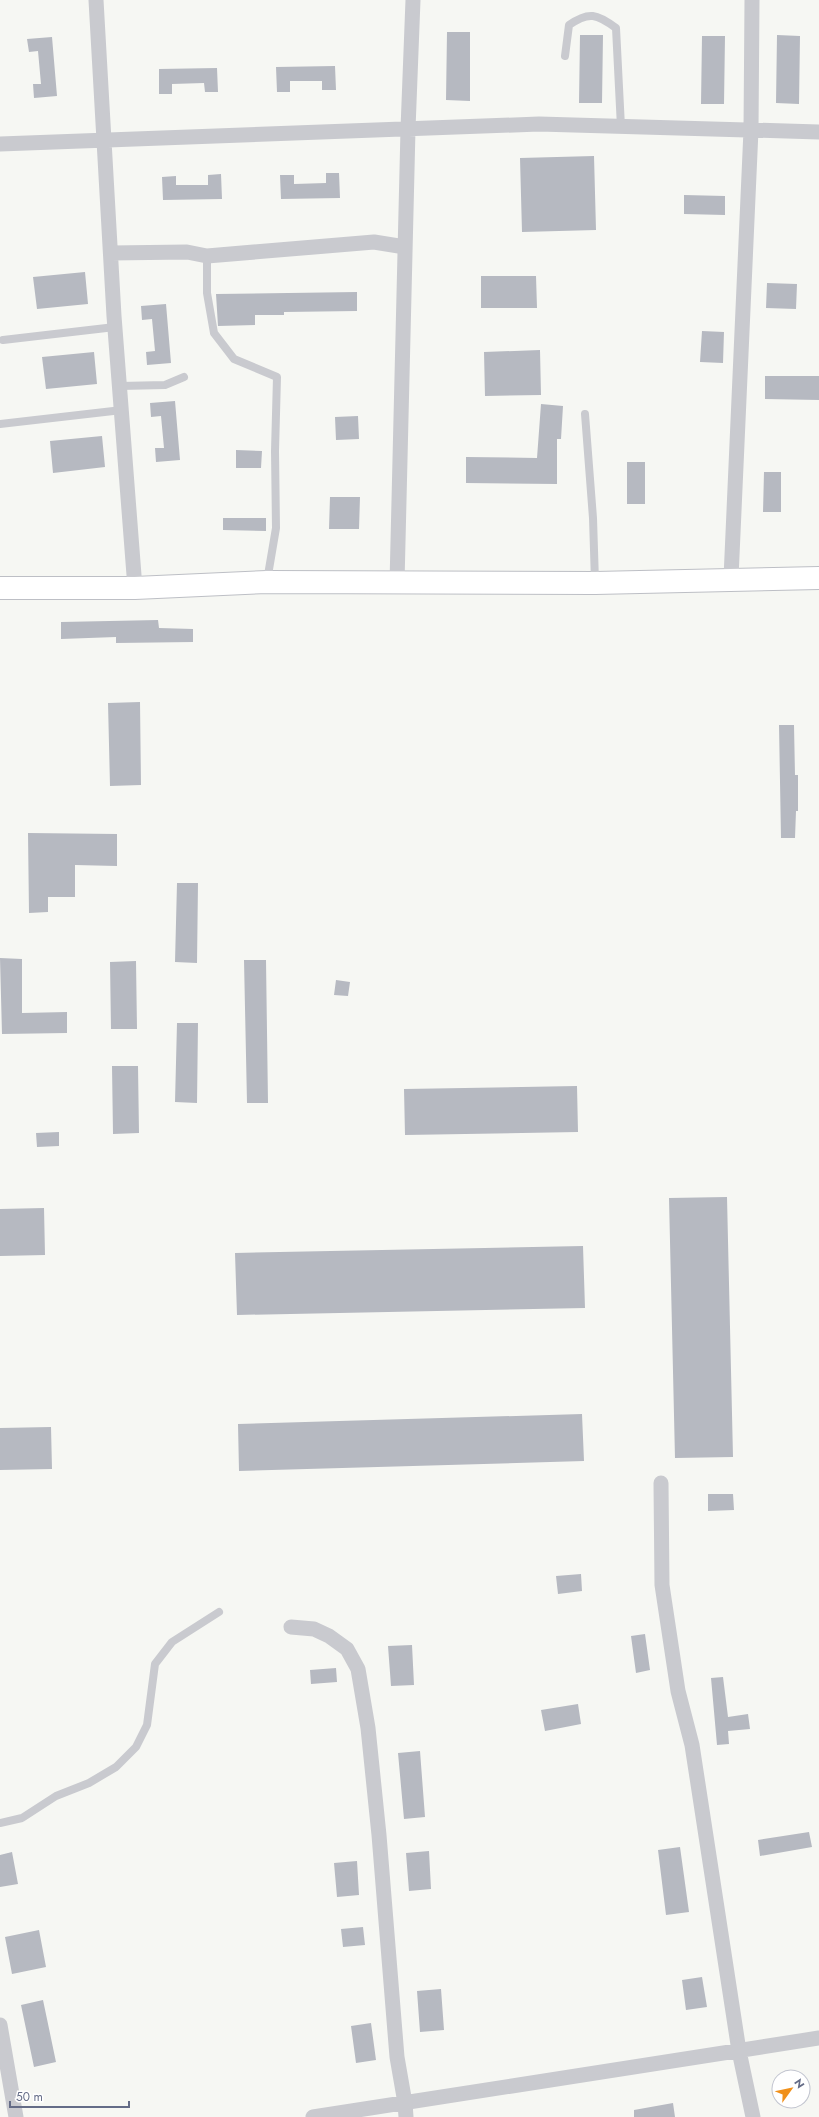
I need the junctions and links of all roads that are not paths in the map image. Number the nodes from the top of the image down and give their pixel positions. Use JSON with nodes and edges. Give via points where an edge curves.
{"nodes":[{"id":1,"x":96,"y":0,"type":"edge"},
{"id":2,"x":413,"y":0,"type":"edge"},
{"id":3,"x":752,"y":0,"type":"edge"},
{"id":4,"x":565,"y":56,"type":"dead end"},
{"id":5,"x":621,"y":127,"type":"junction"},
{"id":6,"x":408,"y":129,"type":"junction"},
{"id":7,"x":751,"y":130,"type":"junction"},
{"id":8,"x":819,"y":132,"type":"edge"},
{"id":9,"x":104,"y":141,"type":"junction"},
{"id":10,"x":0,"y":144,"type":"edge"},
{"id":11,"x":405,"y":247,"type":"junction"},
{"id":12,"x":111,"y":253,"type":"junction"},
{"id":13,"x":207,"y":256,"type":"junction"},
{"id":14,"x":115,"y":327,"type":"junction"},
{"id":15,"x":3,"y":340,"type":"dead end"},
{"id":16,"x":184,"y":377,"type":"dead end"},
{"id":17,"x":120,"y":386,"type":"junction"},
{"id":18,"x":122,"y":410,"type":"junction"},
{"id":19,"x":585,"y":414,"type":"dead end"},
{"id":20,"x":0,"y":424,"type":"edge"},
{"id":21,"x":731,"y":578,"type":"junction"},
{"id":22,"x":819,"y":578,"type":"edge"},
{"id":23,"x":266,"y":582,"type":"junction"},
{"id":24,"x":397,"y":583,"type":"junction"},
{"id":25,"x":595,"y":583,"type":"junction"},
{"id":26,"x":0,"y":588,"type":"edge"},
{"id":27,"x":135,"y":588,"type":"junction"},
{"id":28,"x":661,"y":1483,"type":"dead end"},
{"id":29,"x":219,"y":1612,"type":"dead end"},
{"id":30,"x":291,"y":1627,"type":"dead end"},
{"id":31,"x":0,"y":1823,"type":"edge"},
{"id":32,"x":0,"y":2025,"type":"edge"},
{"id":33,"x":819,"y":2038,"type":"edge"},
{"id":34,"x":739,"y":2050,"type":"junction"},
{"id":35,"x":406,"y":2110,"type":"edge"},
{"id":36,"x":16,"y":2117,"type":"edge"},
{"id":37,"x":313,"y":2117,"type":"edge"},
{"id":38,"x":753,"y":2117,"type":"edge"}],
"edges":[{"from":1,"to":9,"type":"street"},
{"from":2,"to":6,"type":"street"},
{"from":3,"to":7,"type":"street"},
{"from":4,"to":5,"type":"lane","via":[[569,25],[582,16],[602,18],[616,28]]},
{"from":5,"to":6,"type":"street","via":[[539,124]]},
{"from":5,"to":7,"type":"street"},
{"from":6,"to":9,"type":"street"},
{"from":6,"to":11,"type":"street"},
{"from":7,"to":8,"type":"street"},
{"from":7,"to":21,"type":"street"},
{"from":9,"to":10,"type":"street"},
{"from":9,"to":12,"type":"street"},
{"from":11,"to":13,"type":"street","via":[[374,242]]},
{"from":11,"to":24,"type":"street"},
{"from":12,"to":13,"type":"street","via":[[187,252]]},
{"from":12,"to":14,"type":"street"},
{"from":13,"to":23,"type":"lane","via":[[207,293],[214,333],[234,359],[277,377],[276,528]]},
{"from":14,"to":15,"type":"lane"},
{"from":14,"to":17,"type":"street"},
{"from":16,"to":17,"type":"lane","via":[[165,385]]},
{"from":17,"to":18,"type":"street"},
{"from":18,"to":20,"type":"lane"},
{"from":18,"to":27,"type":"street"},
{"from":19,"to":25,"type":"lane"},
{"from":21,"to":22,"type":"main road"},
{"from":21,"to":25,"type":"main road"},
{"from":23,"to":24,"type":"main road"},
{"from":23,"to":27,"type":"main road"},
{"from":24,"to":25,"type":"main road"},
{"from":26,"to":27,"type":"main road"},
{"from":28,"to":34,"type":"street","via":[[662,1585],[678,1691],[692,1745]]},
{"from":29,"to":31,"type":"lane","via":[[172,1642],[155,1664],[146,1725],[136,1747],[116,1767],[89,1783],[56,1796],[22,1818]]},
{"from":30,"to":35,"type":"street","via":[[314,1629],[329,1636],[347,1649],[358,1669],[368,1728],[397,2057]]},
{"from":32,"to":36,"type":"street"},
{"from":33,"to":34,"type":"street"},
{"from":34,"to":35,"type":"street"},
{"from":34,"to":38,"type":"street"},
{"from":35,"to":37,"type":"street"}]}
